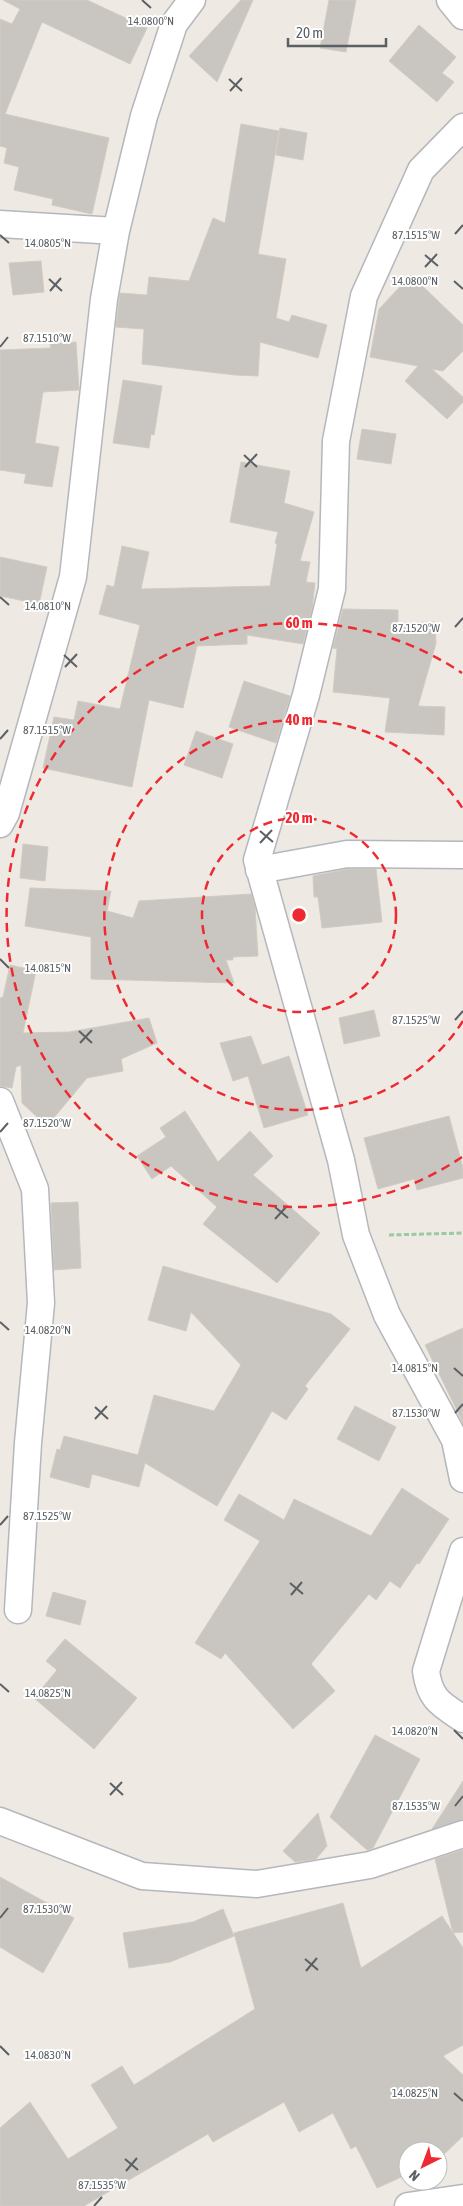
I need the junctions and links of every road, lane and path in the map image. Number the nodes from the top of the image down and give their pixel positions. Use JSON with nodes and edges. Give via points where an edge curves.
{"nodes":[{"id":1,"x":192,"y":0,"type":"edge"},
{"id":2,"x":450,"y":0,"type":"edge"},
{"id":3,"x":463,"y":16,"type":"edge"},
{"id":4,"x":463,"y":127,"type":"edge"},
{"id":5,"x":0,"y":224,"type":"edge"},
{"id":6,"x":116,"y":231,"type":"junction"},
{"id":7,"x":0,"y":824,"type":"edge"},
{"id":8,"x":463,"y":855,"type":"edge"},
{"id":9,"x":259,"y":870,"type":"junction"},
{"id":10,"x":0,"y":1101,"type":"edge"},
{"id":11,"x":463,"y":1233,"type":"edge"},
{"id":12,"x":356,"y":1235,"type":"junction"},
{"id":13,"x":463,"y":1479,"type":"edge"},
{"id":14,"x":463,"y":1551,"type":"edge"},
{"id":15,"x":18,"y":1610,"type":"dead end"},
{"id":16,"x":463,"y":1719,"type":"edge"},
{"id":17,"x":0,"y":1821,"type":"edge"},
{"id":18,"x":463,"y":1834,"type":"edge"},
{"id":19,"x":461,"y":2201,"type":"edge"},
{"id":20,"x":408,"y":2206,"type":"edge"}],
"edges":[{"from":1,"to":6,"type":"street","via":[[174,24],[144,116]]},
{"from":2,"to":3,"type":"street"},
{"from":4,"to":9,"type":"street","via":[[421,170],[364,296],[336,441],[332,588],[306,695],[257,860]]},
{"from":5,"to":6,"type":"street"},
{"from":6,"to":7,"type":"street","via":[[104,299],[73,577],[6,813]]},
{"from":8,"to":9,"type":"street","via":[[347,854]]},
{"from":9,"to":12,"type":"street","via":[[341,1160]]},
{"from":10,"to":15,"type":"street","via":[[35,1189],[40,1303]]},
{"from":11,"to":12,"type":"path"},
{"from":12,"to":13,"type":"street","via":[[387,1315],[455,1440]]},
{"from":14,"to":16,"type":"street","via":[[426,1671],[428,1689],[438,1702]]},
{"from":17,"to":18,"type":"street","via":[[142,1876],[257,1884],[370,1865]]},
{"from":19,"to":20,"type":"street"}]}
